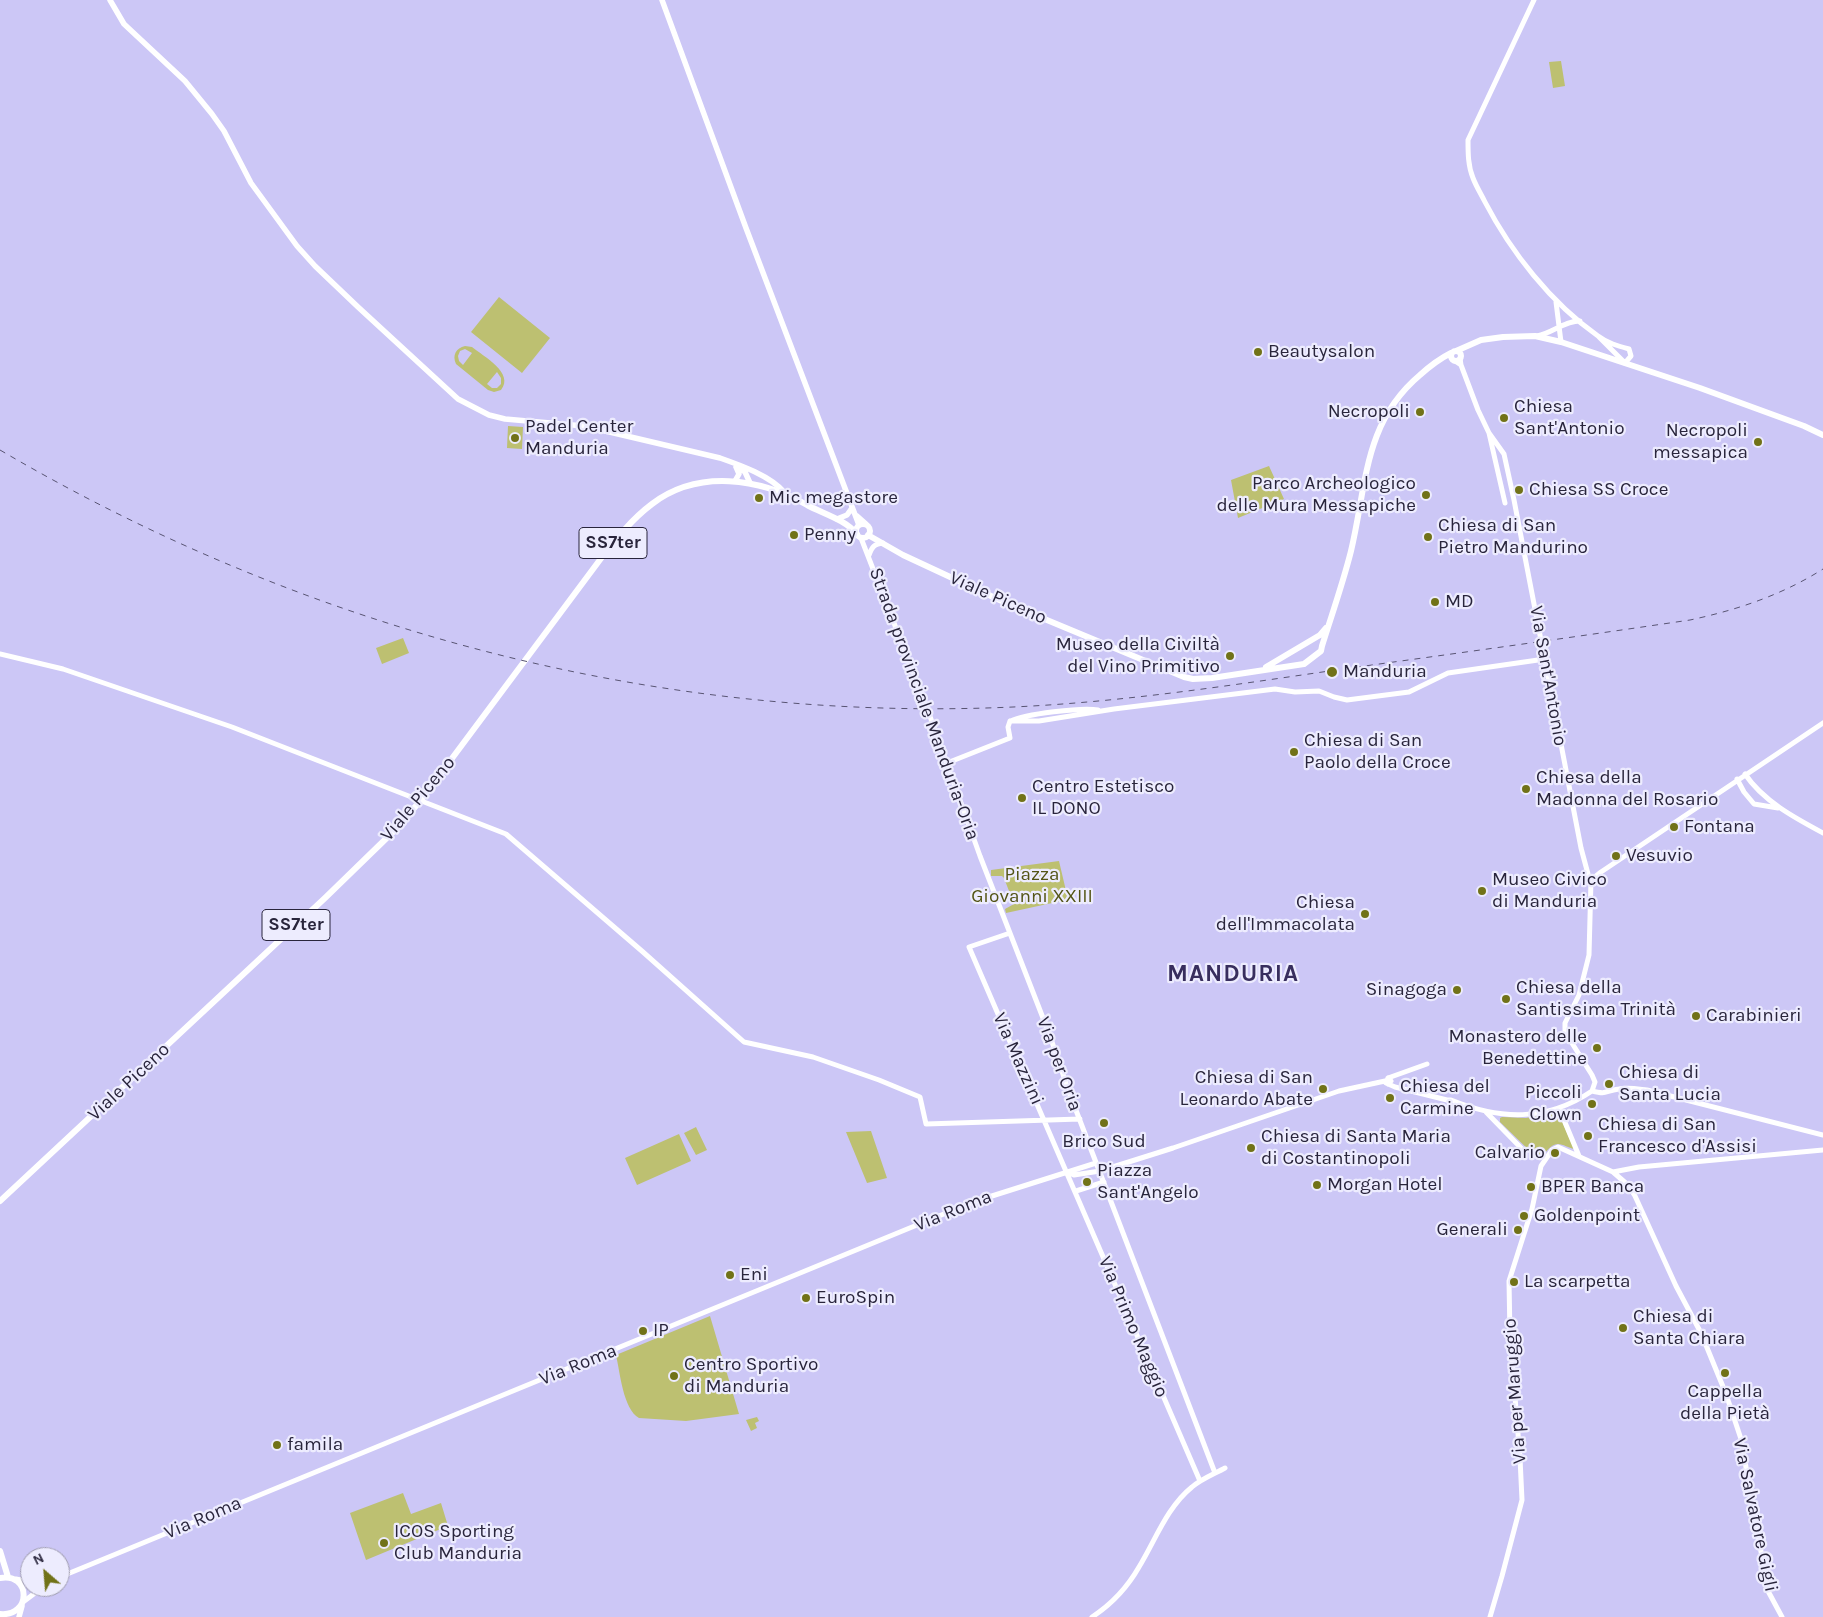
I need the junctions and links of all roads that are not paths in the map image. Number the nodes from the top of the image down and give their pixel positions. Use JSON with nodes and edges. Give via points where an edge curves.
{"nodes":[{"id":1,"x":110,"y":0,"type":"edge"},
{"id":2,"x":662,"y":0,"type":"edge"},
{"id":3,"x":1534,"y":0,"type":"edge"},
{"id":4,"x":1556,"y":301,"type":"junction"},
{"id":5,"x":1580,"y":322,"type":"junction"},
{"id":6,"x":1560,"y":328,"type":"junction"},
{"id":7,"x":1535,"y":336,"type":"junction"},
{"id":8,"x":1598,"y":337,"type":"junction"},
{"id":9,"x":1561,"y":342,"type":"junction"},
{"id":10,"x":1456,"y":356,"type":"junction"},
{"id":11,"x":1625,"y":363,"type":"junction"},
{"id":12,"x":1489,"y":433,"type":"junction"},
{"id":13,"x":1823,"y":435,"type":"edge"},
{"id":14,"x":734,"y":465,"type":"junction"},
{"id":15,"x":751,"y":471,"type":"junction"},
{"id":16,"x":735,"y":481,"type":"junction"},
{"id":17,"x":751,"y":483,"type":"junction"},
{"id":18,"x":788,"y":494,"type":"junction"},
{"id":19,"x":1505,"y":503,"type":"dead end"},
{"id":20,"x":852,"y":508,"type":"junction"},
{"id":21,"x":839,"y":521,"type":"junction"},
{"id":22,"x":863,"y":531,"type":"junction"},
{"id":23,"x":885,"y":545,"type":"junction"},
{"id":24,"x":869,"y":556,"type":"junction"},
{"id":25,"x":1328,"y":625,"type":"junction"},
{"id":26,"x":1312,"y":640,"type":"junction"},
{"id":27,"x":1322,"y":646,"type":"junction"},
{"id":28,"x":0,"y":654,"type":"edge"},
{"id":29,"x":1284,"y":658,"type":"junction"},
{"id":30,"x":1545,"y":659,"type":"junction"},
{"id":31,"x":1289,"y":666,"type":"junction"},
{"id":32,"x":1258,"y":671,"type":"junction"},
{"id":33,"x":1823,"y":722,"type":"edge"},
{"id":34,"x":947,"y":762,"type":"junction"},
{"id":35,"x":1745,"y":774,"type":"junction"},
{"id":36,"x":1737,"y":779,"type":"junction"},
{"id":37,"x":421,"y":800,"type":"junction"},
{"id":38,"x":1779,"y":808,"type":"junction"},
{"id":39,"x":1823,"y":833,"type":"edge"},
{"id":40,"x":1591,"y":880,"type":"junction"},
{"id":41,"x":1010,"y":933,"type":"junction"},
{"id":42,"x":1022,"y":964,"type":"joint"},
{"id":43,"x":1427,"y":1064,"type":"dead end"},
{"id":44,"x":1387,"y":1081,"type":"junction"},
{"id":45,"x":1592,"y":1091,"type":"junction"},
{"id":46,"x":1559,"y":1108,"type":"junction"},
{"id":47,"x":1486,"y":1112,"type":"junction"},
{"id":48,"x":1500,"y":1114,"type":"junction"},
{"id":49,"x":1080,"y":1119,"type":"junction"},
{"id":50,"x":1045,"y":1120,"type":"junction"},
{"id":51,"x":1496,"y":1122,"type":"junction"},
{"id":52,"x":1823,"y":1135,"type":"edge"},
{"id":53,"x":1823,"y":1150,"type":"edge"},
{"id":54,"x":1524,"y":1151,"type":"dead end"},
{"id":55,"x":1579,"y":1156,"type":"junction"},
{"id":56,"x":1096,"y":1163,"type":"junction"},
{"id":57,"x":1541,"y":1166,"type":"joint"},
{"id":58,"x":1100,"y":1170,"type":"junction"},
{"id":59,"x":1067,"y":1172,"type":"junction"},
{"id":60,"x":1613,"y":1172,"type":"junction"},
{"id":61,"x":1104,"y":1182,"type":"junction"},
{"id":62,"x":1076,"y":1191,"type":"junction"},
{"id":63,"x":0,"y":1202,"type":"edge"},
{"id":64,"x":1225,"y":1468,"type":"dead end"},
{"id":65,"x":1215,"y":1473,"type":"junction"},
{"id":66,"x":1200,"y":1481,"type":"junction"},
{"id":67,"x":0,"y":1551,"type":"edge"},
{"id":68,"x":70,"y":1573,"type":"edge"},
{"id":69,"x":0,"y":1578,"type":"edge"},
{"id":70,"x":10,"y":1578,"type":"junction"},
{"id":71,"x":20,"y":1580,"type":"edge"},
{"id":72,"x":31,"y":1597,"type":"edge"},
{"id":73,"x":22,"y":1604,"type":"junction"},
{"id":74,"x":0,"y":1614,"type":"edge"},
{"id":75,"x":3,"y":1617,"type":"edge"},
{"id":76,"x":19,"y":1617,"type":"edge"},
{"id":77,"x":1092,"y":1617,"type":"edge"},
{"id":78,"x":1490,"y":1617,"type":"edge"},
{"id":79,"x":1782,"y":1617,"type":"edge"}],
"edges":[{"from":1,"to":14,"type":"main road","via":[[124,24],[186,81],[212,114],[255,189],[303,253],[458,399],[489,415],[584,426]]},
{"from":2,"to":20,"type":"main road"},
{"from":3,"to":4,"type":"street","via":[[1468,140],[1468,158],[1472,178],[1499,230]]},
{"from":4,"to":5,"type":"street"},
{"from":4,"to":6,"type":"street"},
{"from":5,"to":6,"type":"street","via":[[1571,321]]},
{"from":5,"to":8,"type":"street"},
{"from":6,"to":7,"type":"street"},
{"from":6,"to":9,"type":"street"},
{"from":7,"to":9,"type":"main road"},
{"from":7,"to":10,"type":"main road","via":[[1481,340]]},
{"from":8,"to":11,"type":"street"},
{"from":8,"to":11,"type":"street","via":[[1629,349],[1631,356]]},
{"from":9,"to":11,"type":"main road"},
{"from":10,"to":12,"type":"street"},
{"from":10,"to":25,"type":"main road","via":[[1439,360],[1410,383],[1393,402],[1376,433],[1351,552]]},
{"from":11,"to":13,"type":"main road"},
{"from":12,"to":19,"type":"street"},
{"from":12,"to":30,"type":"street","name":"Via Sant'Antonio","via":[[1504,454]]},
{"from":14,"to":15,"type":"main road"},
{"from":14,"to":16,"type":"main road","via":[[739,474]]},
{"from":14,"to":17,"type":"main road","via":[[745,472]]},
{"from":15,"to":17,"type":"main road","via":[[754,478]]},
{"from":15,"to":18,"type":"main road"},
{"from":16,"to":17,"type":"main road","name":"Viale Piceno","number":"SS7ter"},
{"from":16,"to":37,"type":"main road","name":"Viale Piceno","number":"SS7ter","via":[[690,485],[663,497],[628,524]]},
{"from":17,"to":18,"type":"main road","name":"Viale Piceno","number":"SS7ter"},
{"from":18,"to":21,"type":"main road","name":"Viale Piceno","number":"SS7ter"},
{"from":20,"to":21,"type":"main road"},
{"from":20,"to":22,"type":"main road"},
{"from":21,"to":22,"type":"main road","name":"Viale Piceno","number":"SS7ter"},
{"from":22,"to":23,"type":"main road","name":"Viale Piceno"},
{"from":22,"to":24,"type":"street","name":"Strada provinciale Manduria-Oria"},
{"from":23,"to":24,"type":"street","name":"Strada provinciale Manduria-Oria","via":[[876,544]]},
{"from":23,"to":32,"type":"main road","name":"Viale Piceno","via":[[1006,603],[1184,677],[1212,678]]},
{"from":24,"to":34,"type":"street","name":"Strada provinciale Manduria-Oria"},
{"from":25,"to":26,"type":"main road"},
{"from":25,"to":27,"type":"main road"},
{"from":26,"to":27,"type":"main road","via":[[1320,641]]},
{"from":26,"to":29,"type":"main road"},
{"from":27,"to":31,"type":"main road","name":"Viale Piceno","via":[[1321,651],[1304,664]]},
{"from":28,"to":37,"type":"street","via":[[63,668],[215,721]]},
{"from":29,"to":31,"type":"main road"},
{"from":29,"to":32,"type":"main road"},
{"from":30,"to":34,"type":"street","via":[[1448,673],[1409,692],[1347,700],[1318,691],[1275,689],[1103,711],[1089,708],[1035,714],[1010,721],[1010,738]]},
{"from":30,"to":40,"type":"street","name":"Via Sant'Antonio","via":[[1582,853]]},
{"from":31,"to":32,"type":"main road","name":"Viale Piceno"},
{"from":33,"to":35,"type":"street"},
{"from":34,"to":41,"type":"street","name":"Strada provinciale Manduria-Oria"},
{"from":35,"to":36,"type":"street"},
{"from":35,"to":38,"type":"street","via":[[1751,784]]},
{"from":36,"to":38,"type":"street","via":[[1754,804]]},
{"from":36,"to":40,"type":"street"},
{"from":37,"to":50,"type":"street","via":[[506,834],[744,1042],[813,1057],[920,1097],[926,1124]]},
{"from":37,"to":63,"type":"main road","name":"Viale Piceno","number":"SS7ter","via":[[332,891]]},
{"from":38,"to":39,"type":"street"},
{"from":40,"to":45,"type":"street","via":[[1588,955],[1579,995],[1565,1023],[1565,1032],[1592,1075],[1595,1082]]},
{"from":41,"to":42,"type":"street","name":"Strada provinciale Manduria-Oria"},
{"from":41,"to":50,"type":"street","name":"Via Mazzini","via":[[969,947]]},
{"from":42,"to":49,"type":"street","name":"Via per Oria"},
{"from":43,"to":44,"type":"street","name":"Via Roma"},
{"from":44,"to":47,"type":"street"},
{"from":44,"to":58,"type":"street","name":"Via Roma","via":[[1352,1088]]},
{"from":45,"to":46,"type":"street"},
{"from":45,"to":52,"type":"street","via":[[1603,1094],[1618,1089],[1647,1090]]},
{"from":46,"to":48,"type":"street","via":[[1530,1115]]},
{"from":46,"to":55,"type":"street"},
{"from":47,"to":48,"type":"street"},
{"from":47,"to":51,"type":"street"},
{"from":48,"to":51,"type":"street"},
{"from":49,"to":50,"type":"street"},
{"from":49,"to":56,"type":"street","name":"Via per Oria"},
{"from":50,"to":59,"type":"street","name":"Via Mazzini"},
{"from":51,"to":54,"type":"street"},
{"from":53,"to":60,"type":"street"},
{"from":55,"to":57,"type":"street","name":"Via Salvatore Gigli","via":[[1556,1148]]},
{"from":55,"to":60,"type":"street","name":"Via Salvatore Gigli"},
{"from":56,"to":58,"type":"street"},
{"from":56,"to":59,"type":"street"},
{"from":57,"to":78,"type":"street","name":"Via per Maruggio","via":[[1532,1209],[1509,1281],[1522,1500]]},
{"from":58,"to":59,"type":"street","name":"Via Roma","via":[[1074,1175]]},
{"from":58,"to":61,"type":"street"},
{"from":59,"to":62,"type":"street","name":"Via Primo Maggio"},
{"from":59,"to":68,"type":"street","name":"Via Roma","via":[[972,1202]]},
{"from":60,"to":79,"type":"street","name":"Via Salvatore Gigli","via":[[1635,1196],[1719,1378],[1741,1439],[1768,1591]]},
{"from":61,"to":62,"type":"street"},
{"from":61,"to":65,"type":"street"},
{"from":62,"to":66,"type":"street","name":"Via Primo Maggio"},
{"from":64,"to":65,"type":"street"},
{"from":65,"to":66,"type":"street"},
{"from":66,"to":77,"type":"street","via":[[1187,1491],[1164,1521],[1126,1587]]},
{"from":67,"to":70,"type":"main road"},
{"from":69,"to":70,"type":"main road"},
{"from":70,"to":71,"type":"street"},
{"from":70,"to":73,"type":"main road","via":[[22,1588]]},
{"from":72,"to":73,"type":"street"},
{"from":73,"to":74,"type":"main road","via":[[14,1613]]},
{"from":73,"to":76,"type":"main road"},
{"from":74,"to":75,"type":"main road"}]}
